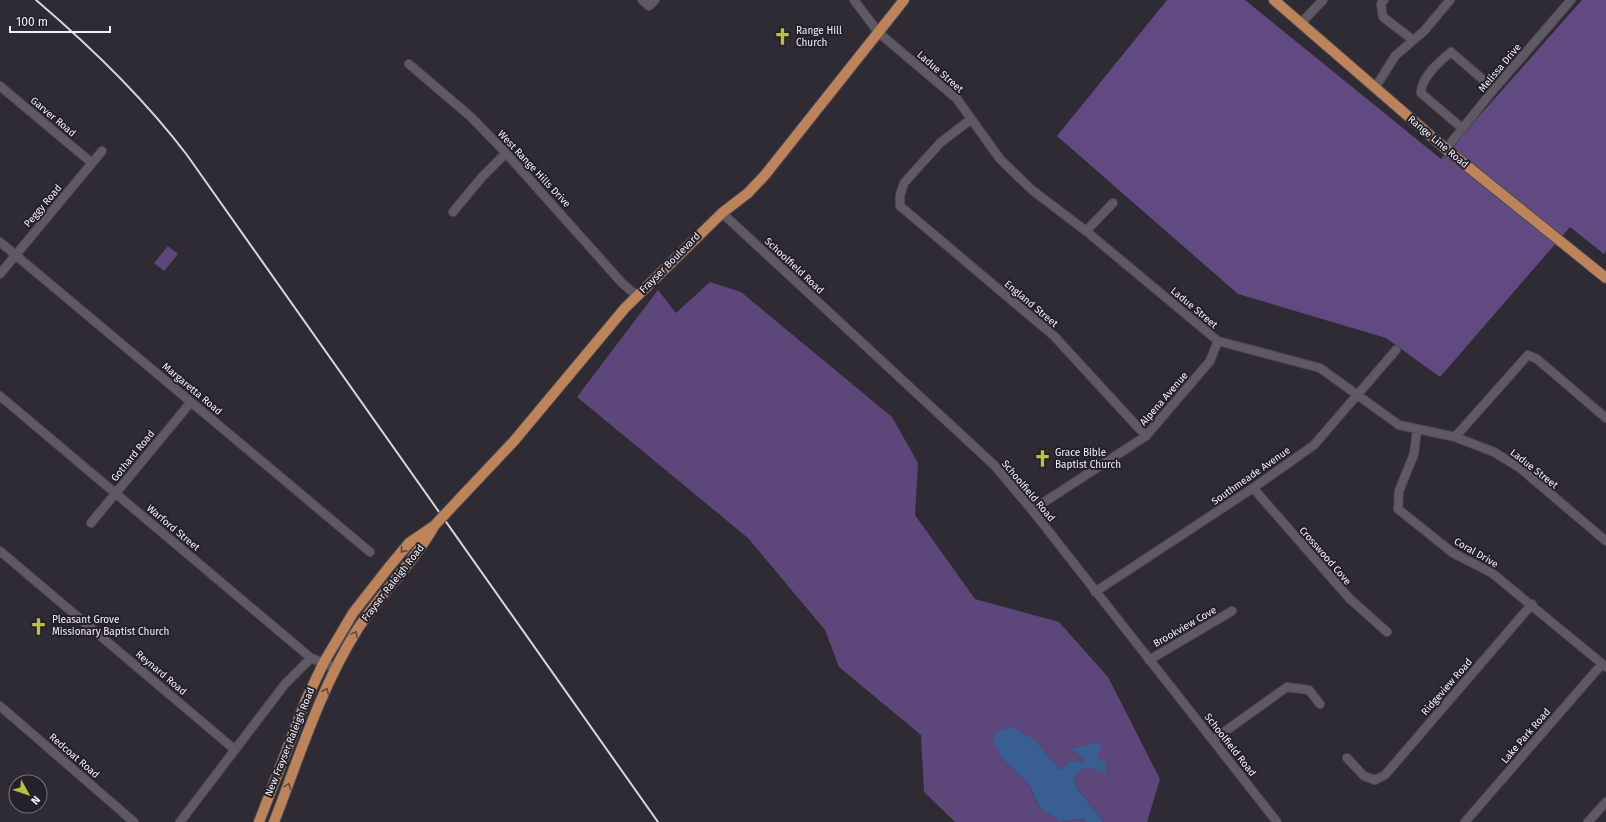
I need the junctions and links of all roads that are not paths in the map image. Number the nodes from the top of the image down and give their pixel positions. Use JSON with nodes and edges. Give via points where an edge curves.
{"nodes":[{"id":1,"x":642,"y":0,"type":"edge"},
{"id":2,"x":854,"y":0,"type":"edge"},
{"id":3,"x":904,"y":0,"type":"edge"},
{"id":4,"x":1274,"y":0,"type":"edge"},
{"id":5,"x":1323,"y":0,"type":"edge"},
{"id":6,"x":1384,"y":0,"type":"edge"},
{"id":7,"x":1450,"y":0,"type":"edge"},
{"id":8,"x":1571,"y":0,"type":"edge"},
{"id":9,"x":652,"y":3,"type":"edge"},
{"id":10,"x":1301,"y":23,"type":"junction"},
{"id":11,"x":879,"y":33,"type":"junction"},
{"id":12,"x":1413,"y":40,"type":"junction"},
{"id":13,"x":409,"y":64,"type":"dead end"},
{"id":14,"x":0,"y":86,"type":"edge"},
{"id":15,"x":1375,"y":88,"type":"junction"},
{"id":16,"x":1494,"y":89,"type":"junction"},
{"id":17,"x":970,"y":120,"type":"junction"},
{"id":18,"x":1463,"y":129,"type":"junction"},
{"id":19,"x":1446,"y":149,"type":"junction"},
{"id":20,"x":102,"y":151,"type":"dead end"},
{"id":21,"x":506,"y":153,"type":"junction"},
{"id":22,"x":92,"y":163,"type":"junction"},
{"id":23,"x":1112,"y":203,"type":"dead end"},
{"id":24,"x":453,"y":212,"type":"dead end"},
{"id":25,"x":722,"y":213,"type":"junction"},
{"id":26,"x":1086,"y":231,"type":"junction"},
{"id":27,"x":0,"y":242,"type":"edge"},
{"id":28,"x":16,"y":256,"type":"junction"},
{"id":29,"x":0,"y":274,"type":"edge"},
{"id":30,"x":1606,"y":278,"type":"edge"},
{"id":31,"x":637,"y":296,"type":"junction"},
{"id":32,"x":1218,"y":341,"type":"junction"},
{"id":33,"x":1396,"y":350,"type":"dead end"},
{"id":34,"x":1356,"y":394,"type":"junction"},
{"id":35,"x":0,"y":396,"type":"edge"},
{"id":36,"x":191,"y":402,"type":"junction"},
{"id":37,"x":1606,"y":418,"type":"edge"},
{"id":38,"x":1417,"y":429,"type":"junction"},
{"id":39,"x":1146,"y":436,"type":"junction"},
{"id":40,"x":1456,"y":437,"type":"junction"},
{"id":41,"x":1253,"y":488,"type":"junction"},
{"id":42,"x":116,"y":493,"type":"junction"},
{"id":43,"x":1032,"y":510,"type":"junction"},
{"id":44,"x":91,"y":523,"type":"dead end"},
{"id":45,"x":434,"y":526,"type":"junction"},
{"id":46,"x":1606,"y":541,"type":"edge"},
{"id":47,"x":0,"y":551,"type":"edge"},
{"id":48,"x":370,"y":552,"type":"dead end"},
{"id":49,"x":1095,"y":592,"type":"junction"},
{"id":50,"x":1532,"y":604,"type":"junction"},
{"id":51,"x":1232,"y":611,"type":"dead end"},
{"id":52,"x":1387,"y":632,"type":"dead end"},
{"id":53,"x":311,"y":658,"type":"junction"},
{"id":54,"x":1149,"y":660,"type":"junction"},
{"id":55,"x":324,"y":662,"type":"junction"},
{"id":56,"x":1604,"y":665,"type":"edge"},
{"id":57,"x":336,"y":668,"type":"junction"},
{"id":58,"x":1320,"y":704,"type":"dead end"},
{"id":59,"x":0,"y":706,"type":"edge"},
{"id":60,"x":1213,"y":740,"type":"junction"},
{"id":61,"x":234,"y":749,"type":"junction"},
{"id":62,"x":1347,"y":758,"type":"dead end"},
{"id":63,"x":1606,"y":802,"type":"edge"},
{"id":64,"x":134,"y":822,"type":"edge"},
{"id":65,"x":180,"y":822,"type":"edge"},
{"id":66,"x":258,"y":822,"type":"edge"},
{"id":67,"x":274,"y":822,"type":"edge"},
{"id":68,"x":1277,"y":822,"type":"edge"},
{"id":69,"x":1465,"y":822,"type":"edge"},
{"id":70,"x":1588,"y":822,"type":"edge"}],
"edges":[{"from":1,"to":9,"type":"street"},
{"from":2,"to":11,"type":"street","name":"Ladue Street"},
{"from":3,"to":11,"type":"main road","name":"Frayser Boulevard"},
{"from":4,"to":10,"type":"main road","name":"Range Line Road"},
{"from":5,"to":10,"type":"street"},
{"from":6,"to":12,"type":"street","via":[[1381,4],[1383,17]]},
{"from":7,"to":12,"type":"street"},
{"from":8,"to":16,"type":"street","name":"Melissa Drive"},
{"from":10,"to":15,"type":"main road","name":"Range Line Road"},
{"from":11,"to":17,"type":"street","name":"Ladue Street","via":[[957,99]]},
{"from":11,"to":25,"type":"main road","name":"Frayser Boulevard","via":[[765,175],[748,193]]},
{"from":12,"to":15,"type":"street","via":[[1395,56]]},
{"from":13,"to":21,"type":"street","name":"West Range Hills Drive","via":[[471,117]]},
{"from":14,"to":22,"type":"street","name":"Garver Road"},
{"from":15,"to":19,"type":"main road","name":"Range Line Road"},
{"from":16,"to":18,"type":"street","name":"Melissa Drive"},
{"from":16,"to":18,"type":"street","via":[[1452,52],[1438,63],[1421,86],[1421,93]]},
{"from":17,"to":26,"type":"street","name":"Ladue Street","via":[[1000,159],[1027,185]]},
{"from":17,"to":39,"type":"street","name":"England Street","via":[[935,149],[904,183],[900,206],[1054,336]]},
{"from":18,"to":19,"type":"street","name":"Melissa Drive"},
{"from":19,"to":30,"type":"main road","name":"Range Line Road"},
{"from":20,"to":22,"type":"street","name":"Peggy Road"},
{"from":21,"to":24,"type":"street"},
{"from":21,"to":31,"type":"street","name":"West Range Hills Drive"},
{"from":22,"to":28,"type":"street","name":"Peggy Road"},
{"from":23,"to":26,"type":"street"},
{"from":25,"to":31,"type":"main road","name":"Frayser Boulevard"},
{"from":25,"to":43,"type":"street","name":"Schoolfield Road","via":[[994,465]]},
{"from":26,"to":32,"type":"street","name":"Ladue Street"},
{"from":27,"to":28,"type":"street","name":"Margaretta Road"},
{"from":28,"to":29,"type":"street","name":"Peggy Road"},
{"from":28,"to":36,"type":"street","name":"Margaretta Road"},
{"from":31,"to":45,"type":"main road","name":"Frayser Boulevard","bridge":true,"via":[[514,442]]},
{"from":32,"to":34,"type":"street","name":"Ladue Street","via":[[1320,368]]},
{"from":32,"to":39,"type":"street","name":"Alpena Avenue","via":[[1210,361]]},
{"from":33,"to":34,"type":"street","name":"Southmeade Avenue"},
{"from":34,"to":38,"type":"street","name":"Ladue Street","via":[[1399,425]]},
{"from":34,"to":41,"type":"street","name":"Southmeade Avenue","via":[[1314,445]]},
{"from":35,"to":42,"type":"street","name":"Warford Street"},
{"from":36,"to":42,"type":"street","name":"Gothard Road"},
{"from":36,"to":48,"type":"street","name":"Margaretta Road"},
{"from":37,"to":40,"type":"street","via":[[1537,359],[1528,355]]},
{"from":38,"to":40,"type":"street","name":"Ladue Street"},
{"from":38,"to":50,"type":"street","name":"Coral Drive","via":[[1414,454],[1399,491],[1398,509],[1453,553],[1492,574]]},
{"from":39,"to":43,"type":"street","name":"Alpena Avenue"},
{"from":40,"to":46,"type":"street","name":"Ladue Street","via":[[1494,452],[1520,468]]},
{"from":41,"to":49,"type":"street","name":"Southmeade Avenue"},
{"from":41,"to":52,"type":"street","name":"Crosswood Cove","via":[[1349,598]]},
{"from":42,"to":44,"type":"street","name":"Gothard Road"},
{"from":42,"to":53,"type":"street","name":"Warford Street"},
{"from":43,"to":49,"type":"street","name":"Schoolfield Road"},
{"from":45,"to":55,"type":"main road","name":"Frayser Raleigh Road","one_way":true,"via":[[410,543],[389,567],[353,613]]},
{"from":57,"to":45,"type":"main road","name":"Frayser Raleigh Road","one_way":true,"via":[[358,629],[391,584],[422,548]]},
{"from":47,"to":61,"type":"street","name":"Reynard Road"},
{"from":49,"to":54,"type":"street","name":"Schoolfield Road"},
{"from":50,"to":56,"type":"street","name":"Coral Drive"},
{"from":50,"to":62,"type":"street","name":"Ridgeview Road","via":[[1385,775],[1375,780],[1364,776]]},
{"from":51,"to":54,"type":"street","name":"Brookview Cove"},
{"from":53,"to":55,"type":"street","name":"Warford Street"},
{"from":53,"to":61,"type":"street","via":[[285,684]]},
{"from":54,"to":60,"type":"street","name":"Schoolfield Road"},
{"from":55,"to":57,"type":"street","name":"Warford Street"},
{"from":55,"to":66,"type":"main road","name":"New Frayser Raleigh Road","via":[[306,700]]},
{"from":56,"to":69,"type":"street","name":"Lake Park Road"},
{"from":67,"to":57,"type":"main road","name":"New Frayser Raleigh Road","one_way":true},
{"from":58,"to":60,"type":"street","via":[[1309,690],[1287,687]]},
{"from":59,"to":64,"type":"street","name":"Redcoat Road"},
{"from":60,"to":68,"type":"street","name":"Schoolfield Road"},
{"from":61,"to":65,"type":"street"},
{"from":63,"to":70,"type":"street"}]}
